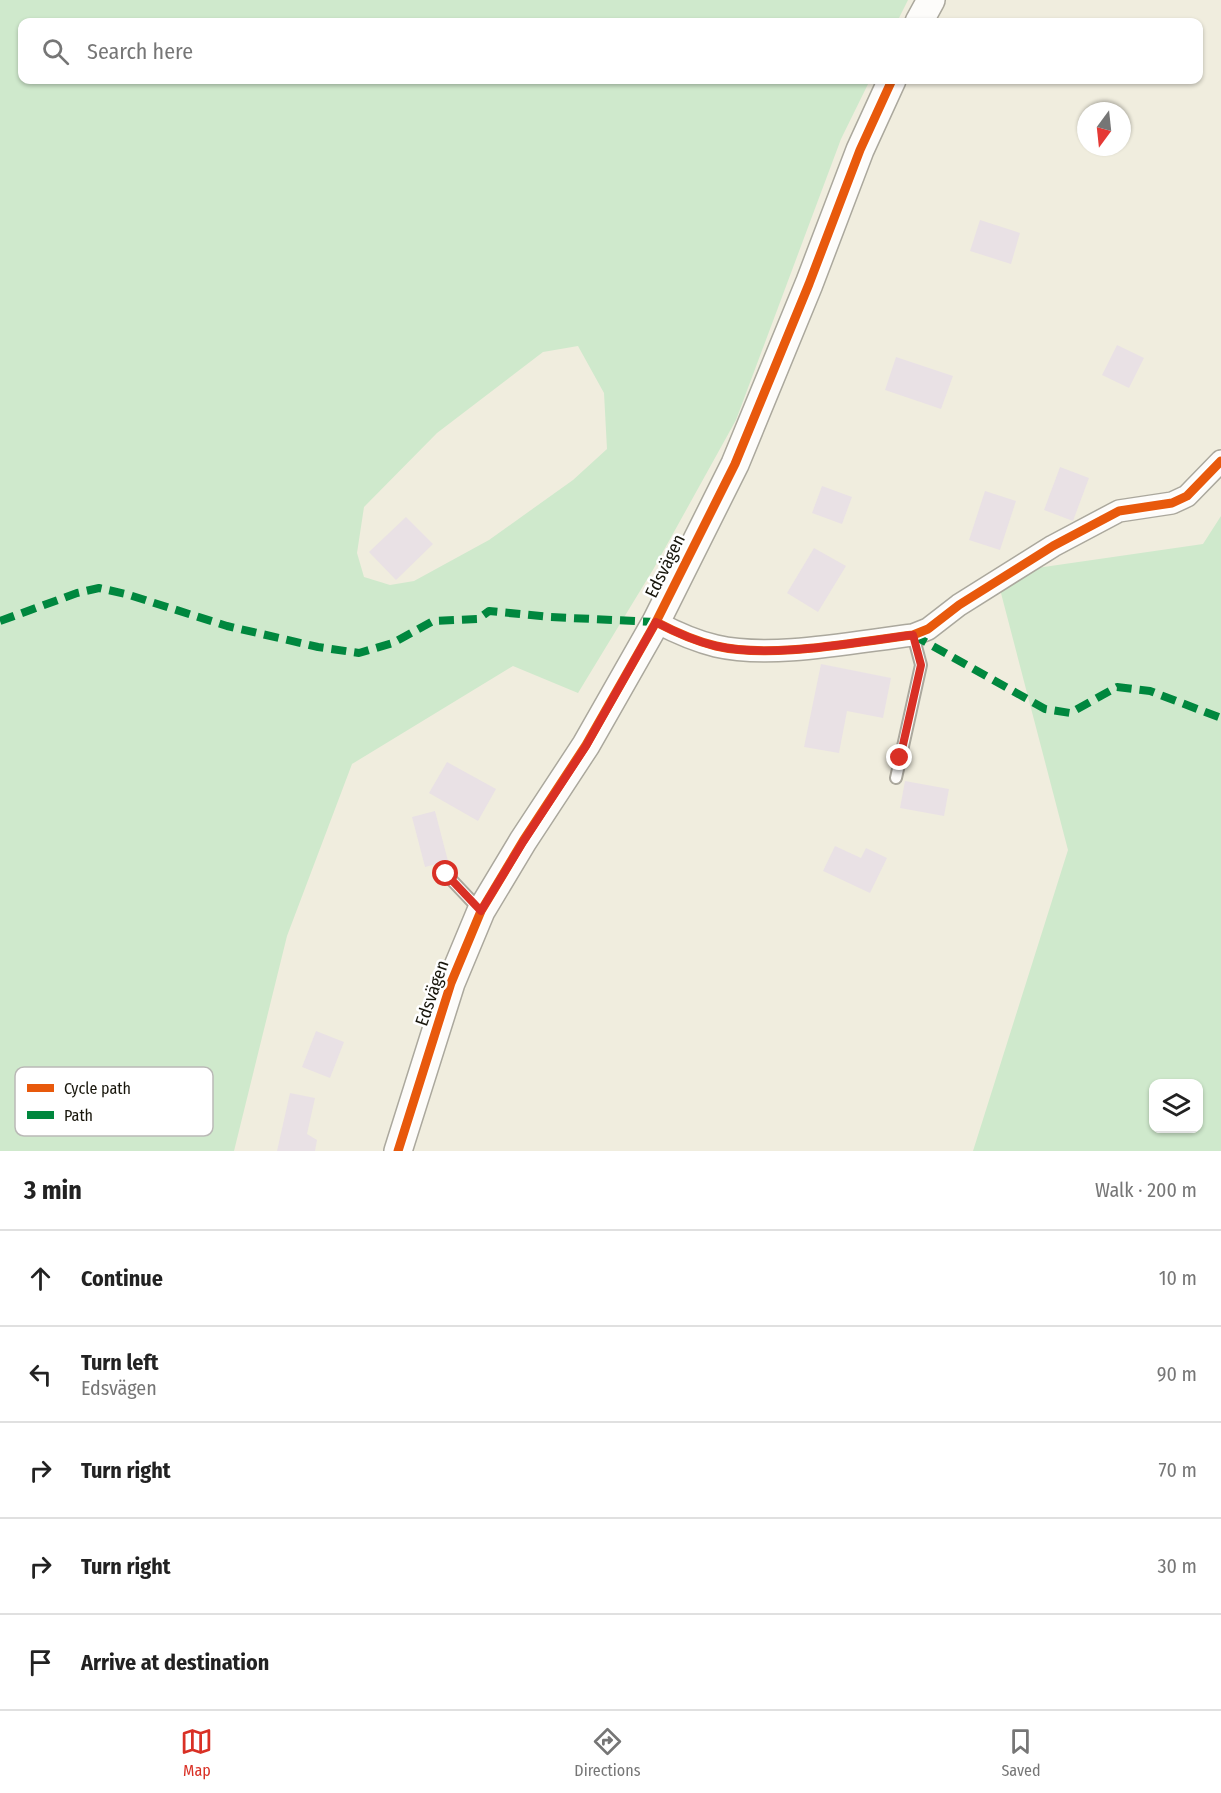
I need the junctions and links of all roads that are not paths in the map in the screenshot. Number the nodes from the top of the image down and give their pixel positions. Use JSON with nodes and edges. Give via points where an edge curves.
{"nodes":[{"id":1,"x":931,"y":0,"type":"edge"},
{"id":2,"x":921,"y":18,"type":"edge"},
{"id":3,"x":890,"y":84,"type":"edge"},
{"id":4,"x":1221,"y":461,"type":"edge"},
{"id":5,"x":656,"y":622,"type":"junction"},
{"id":6,"x":913,"y":635,"type":"junction"},
{"id":7,"x":896,"y":778,"type":"dead end"},
{"id":8,"x":446,"y":874,"type":"dead end"},
{"id":9,"x":481,"y":911,"type":"junction"},
{"id":10,"x":398,"y":1151,"type":"edge"}],
"edges":[{"from":1,"to":2,"type":"street"},
{"from":3,"to":5,"type":"street","name":"Edsvägen","via":[[735,464]]},
{"from":4,"to":6,"type":"street","via":[[1187,496],[1172,503],[1119,511],[1044,551]]},
{"from":5,"to":6,"type":"street","via":[[689,638],[755,651]]},
{"from":5,"to":9,"type":"street","name":"Edsvägen","via":[[586,746]]},
{"from":6,"to":7,"type":"lane","via":[[921,665]]},
{"from":8,"to":9,"type":"lane"},
{"from":9,"to":10,"type":"street","name":"Edsvägen","via":[[451,983]]}]}
